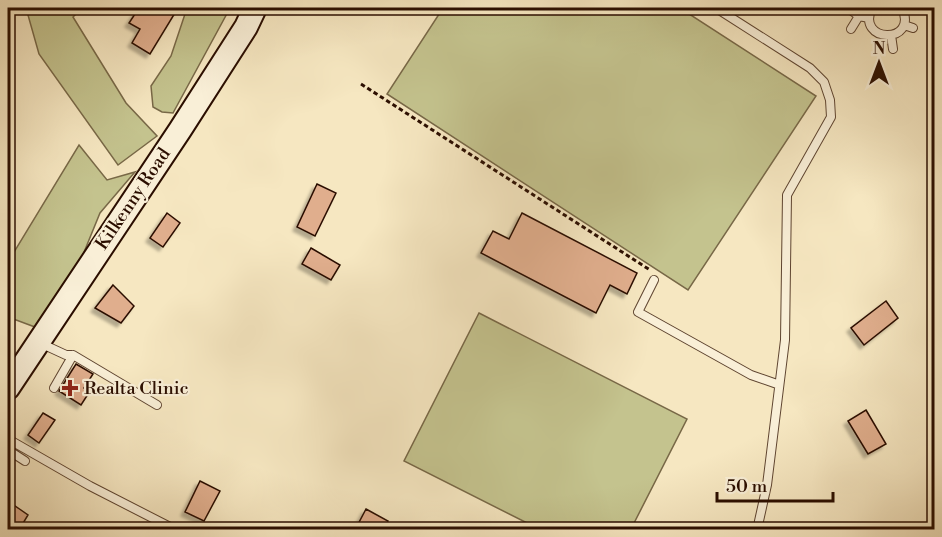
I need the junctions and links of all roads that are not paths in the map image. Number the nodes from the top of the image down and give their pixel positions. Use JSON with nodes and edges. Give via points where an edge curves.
{"nodes":[{"id":1,"x":255,"y":8,"type":"edge"},
{"id":2,"x":716,"y":8,"type":"edge"},
{"id":3,"x":848,"y":8,"type":"edge"},
{"id":4,"x":872,"y":8,"type":"edge"},
{"id":5,"x":902,"y":8,"type":"edge"},
{"id":6,"x":860,"y":16,"type":"junction"},
{"id":7,"x":869,"y":18,"type":"junction"},
{"id":8,"x":904,"y":25,"type":"junction"},
{"id":9,"x":913,"y":28,"type":"dead end"},
{"id":10,"x":851,"y":29,"type":"dead end"},
{"id":11,"x":891,"y":35,"type":"junction"},
{"id":12,"x":893,"y":49,"type":"dead end"},
{"id":13,"x":654,"y":280,"type":"road end"},
{"id":14,"x":39,"y":342,"type":"junction"},
{"id":15,"x":73,"y":355,"type":"junction"},
{"id":16,"x":777,"y":384,"type":"junction"},
{"id":17,"x":8,"y":388,"type":"edge"},
{"id":18,"x":54,"y":388,"type":"dead end"},
{"id":19,"x":157,"y":405,"type":"dead end"},
{"id":20,"x":8,"y":439,"type":"edge"},
{"id":21,"x":8,"y":450,"type":"edge"},
{"id":22,"x":25,"y":461,"type":"dead end"},
{"id":23,"x":176,"y":530,"type":"edge"},
{"id":24,"x":757,"y":530,"type":"edge"}],
"edges":[{"from":1,"to":14,"type":"main road","name":"Kilkenny Road","via":[[180,130]]},
{"from":2,"to":16,"type":"lane","via":[[810,68],[824,82],[830,100],[831,117],[788,195],[784,340]]},
{"from":3,"to":6,"type":"lane"},
{"from":4,"to":7,"type":"lane"},
{"from":5,"to":8,"type":"lane"},
{"from":6,"to":7,"type":"lane"},
{"from":6,"to":10,"type":"lane"},
{"from":7,"to":11,"type":"lane","via":[[874,30]]},
{"from":8,"to":9,"type":"lane"},
{"from":8,"to":11,"type":"lane"},
{"from":11,"to":12,"type":"lane"},
{"from":13,"to":16,"type":"lane","via":[[638,312],[751,375]]},
{"from":14,"to":15,"type":"lane"},
{"from":14,"to":17,"type":"main road","name":"Kilkenny Road"},
{"from":15,"to":18,"type":"lane"},
{"from":15,"to":19,"type":"lane"},
{"from":16,"to":24,"type":"lane","via":[[766,493]]},
{"from":20,"to":23,"type":"lane"},
{"from":21,"to":22,"type":"lane"}]}
